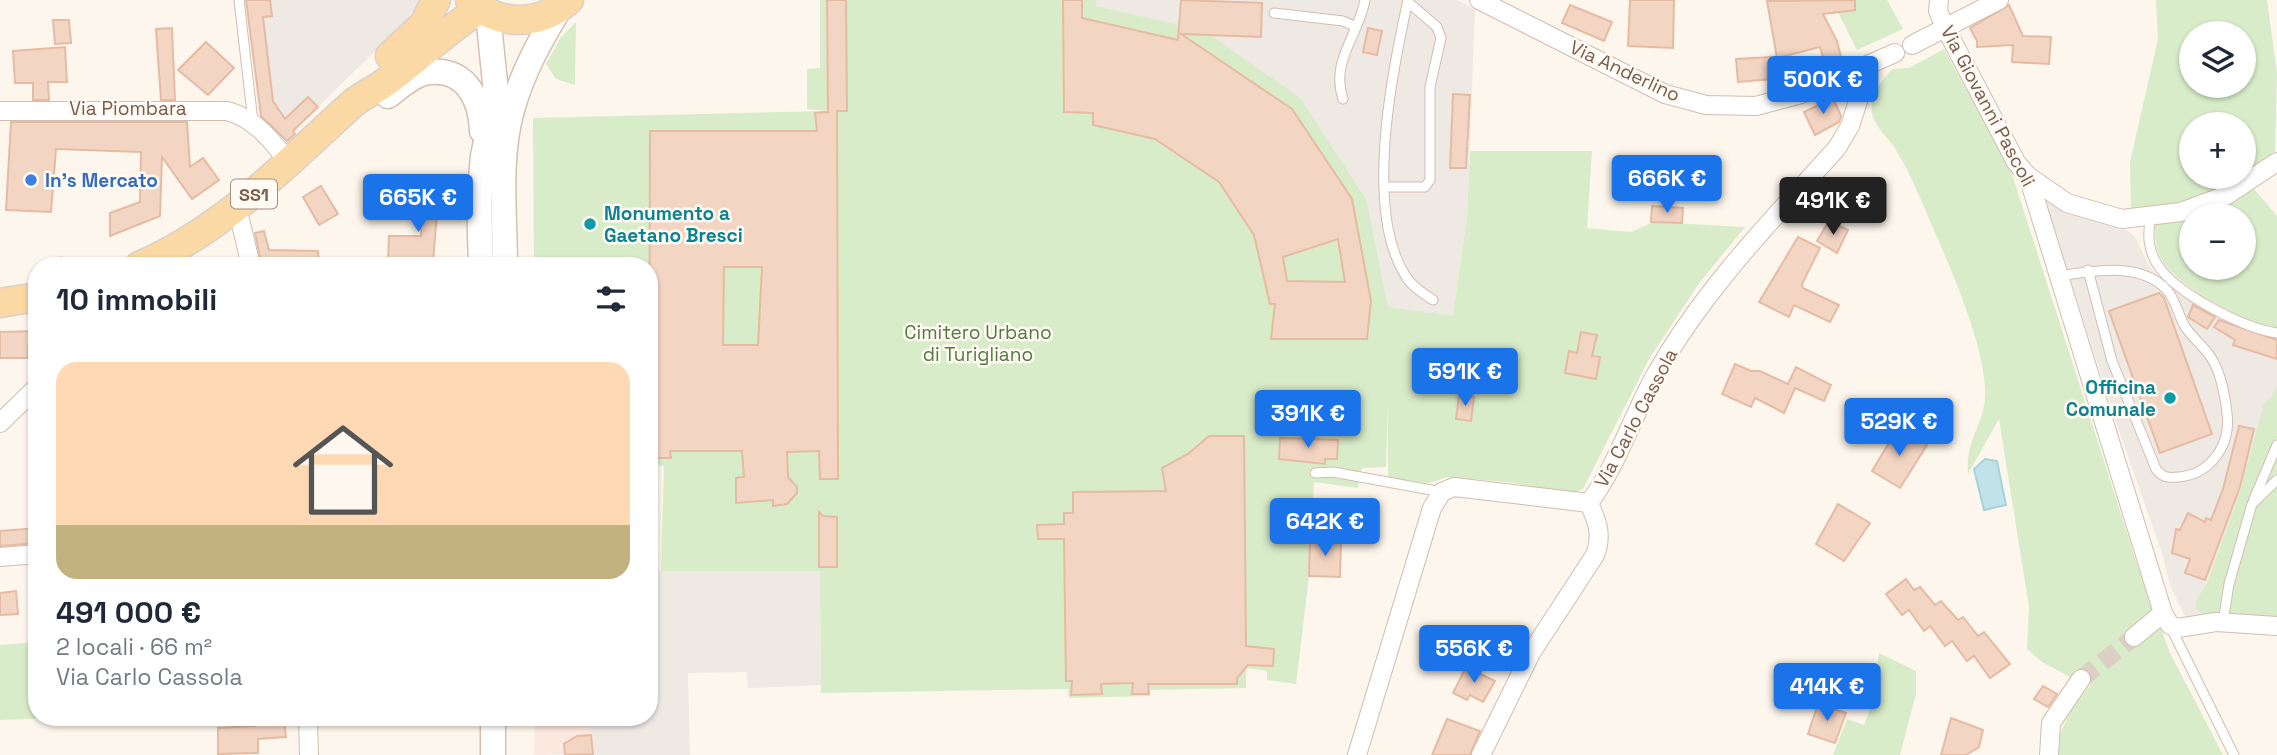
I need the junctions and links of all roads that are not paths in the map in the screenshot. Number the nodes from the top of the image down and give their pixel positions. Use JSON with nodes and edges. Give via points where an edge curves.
{"nodes":[{"id":1,"x":239,"y":0,"type":"edge"},
{"id":2,"x":436,"y":0,"type":"edge"},
{"id":3,"x":1365,"y":0,"type":"edge"},
{"id":4,"x":1479,"y":0,"type":"edge"},
{"id":5,"x":1939,"y":0,"type":"edge"},
{"id":6,"x":1999,"y":0,"type":"edge"},
{"id":7,"x":1408,"y":1,"type":"edge"},
{"id":8,"x":564,"y":4,"type":"edge"},
{"id":9,"x":480,"y":8,"type":"edge"},
{"id":10,"x":1274,"y":13,"type":"dead end"},
{"id":11,"x":1356,"y":27,"type":"junction"},
{"id":12,"x":1945,"y":27,"type":"junction"},
{"id":13,"x":1912,"y":45,"type":"dead end"},
{"id":14,"x":1895,"y":53,"type":"dead end"},
{"id":15,"x":1869,"y":67,"type":"junction"},
{"id":16,"x":1343,"y":100,"type":"dead end"},
{"id":17,"x":354,"y":102,"type":"junction"},
{"id":18,"x":0,"y":111,"type":"edge"},
{"id":19,"x":253,"y":122,"type":"junction"},
{"id":20,"x":483,"y":156,"type":"junction"},
{"id":21,"x":2277,"y":162,"type":"edge"},
{"id":22,"x":290,"y":164,"type":"junction"},
{"id":23,"x":2028,"y":176,"type":"junction"},
{"id":24,"x":1386,"y":187,"type":"junction"},
{"id":25,"x":237,"y":207,"type":"junction"},
{"id":26,"x":2151,"y":217,"type":"junction"},
{"id":27,"x":159,"y":257,"type":"edge"},
{"id":28,"x":249,"y":257,"type":"edge"},
{"id":29,"x":481,"y":257,"type":"edge"},
{"id":30,"x":505,"y":257,"type":"edge"},
{"id":31,"x":2088,"y":270,"type":"junction"},
{"id":32,"x":2059,"y":276,"type":"junction"},
{"id":33,"x":28,"y":298,"type":"edge"},
{"id":34,"x":1433,"y":300,"type":"dead end"},
{"id":35,"x":0,"y":303,"type":"edge"},
{"id":36,"x":2277,"y":333,"type":"edge"},
{"id":37,"x":28,"y":396,"type":"edge"},
{"id":38,"x":0,"y":423,"type":"edge"},
{"id":39,"x":2277,"y":445,"type":"edge"},
{"id":40,"x":1315,"y":473,"type":"dead end"},
{"id":41,"x":2277,"y":480,"type":"edge"},
{"id":42,"x":1442,"y":492,"type":"junction"},
{"id":43,"x":1589,"y":503,"type":"junction"},
{"id":44,"x":2252,"y":504,"type":"junction"},
{"id":45,"x":28,"y":554,"type":"edge"},
{"id":46,"x":0,"y":556,"type":"edge"},
{"id":47,"x":2166,"y":619,"type":"junction"},
{"id":48,"x":2224,"y":622,"type":"junction"},
{"id":49,"x":2277,"y":626,"type":"edge"},
{"id":50,"x":2134,"y":637,"type":"tunnel mouth"},
{"id":51,"x":2081,"y":679,"type":"tunnel mouth"},
{"id":52,"x":308,"y":726,"type":"edge"},
{"id":53,"x":493,"y":726,"type":"edge"},
{"id":54,"x":309,"y":755,"type":"edge"},
{"id":55,"x":493,"y":755,"type":"edge"},
{"id":56,"x":1357,"y":755,"type":"edge"},
{"id":57,"x":1481,"y":755,"type":"edge"},
{"id":58,"x":2049,"y":755,"type":"edge"},
{"id":59,"x":2234,"y":755,"type":"edge"}],
"edges":[{"from":1,"to":19,"type":"lane"},
{"from":2,"to":17,"type":"main road","number":"SS1","via":[[424,24],[376,70]]},
{"from":3,"to":11,"type":"lane"},
{"from":4,"to":15,"type":"street","name":"Via Anderlino","via":[[1665,94],[1706,105],[1756,106]]},
{"from":5,"to":12,"type":"street","name":"Via Giovanni Pascoli"},
{"from":6,"to":12,"type":"street"},
{"from":7,"to":24,"type":"lane","via":[[1389,98],[1384,141]]},
{"from":7,"to":24,"type":"lane","via":[[1437,27],[1441,38],[1430,87],[1430,180],[1413,190]]},
{"from":8,"to":9,"type":"main road","via":[[540,18],[519,21]]},
{"from":8,"to":30,"type":"main road","via":[[534,52],[511,113]]},
{"from":9,"to":17,"type":"main road","number":"SS1"},
{"from":9,"to":20,"type":"main road","via":[[496,93]]},
{"from":10,"to":11,"type":"lane","via":[[1343,21]]},
{"from":11,"to":16,"type":"lane","via":[[1339,71],[1337,84]]},
{"from":12,"to":13,"type":"street"},
{"from":12,"to":23,"type":"street","name":"Via Giovanni Pascoli","via":[[2016,162]]},
{"from":14,"to":15,"type":"street","name":"Via Anderlino"},
{"from":15,"to":43,"type":"street","name":"Via Carlo Cassola","via":[[1850,126],[1837,148],[1730,264],[1711,291],[1655,375]]},
{"from":17,"to":20,"type":"main road","via":[[382,101],[411,79],[431,72],[450,76],[466,84],[481,107]]},
{"from":17,"to":22,"type":"main road","number":"SS1"},
{"from":18,"to":19,"type":"street","name":"Via Piombara","via":[[192,108],[226,111]]},
{"from":19,"to":22,"type":"street","name":"Via Piombara"},
{"from":20,"to":29,"type":"main road"},
{"from":21,"to":26,"type":"street","via":[[2227,195],[2181,212]]},
{"from":22,"to":25,"type":"main road","number":"SS1"},
{"from":23,"to":26,"type":"street","via":[[2067,204],[2122,219]]},
{"from":23,"to":32,"type":"street","name":"Via Giovanni Pascoli"},
{"from":24,"to":34,"type":"lane","via":[[1388,222],[1404,274]]},
{"from":25,"to":27,"type":"main road","number":"SS1"},
{"from":25,"to":28,"type":"street"},
{"from":26,"to":36,"type":"lane","via":[[2147,236],[2152,254],[2171,280],[2229,316]]},
{"from":31,"to":31,"type":"lane","via":[[2119,270],[2168,290],[2185,326],[2211,357],[2228,415],[2226,440],[2202,472],[2168,478],[2156,469],[2112,361]]},
{"from":31,"to":32,"type":"lane"},
{"from":32,"to":47,"type":"street","name":"Via Giovanni Pascoli"},
{"from":33,"to":35,"type":"main road"},
{"from":37,"to":38,"type":"street"},
{"from":39,"to":44,"type":"lane"},
{"from":40,"to":42,"type":"lane","via":[[1333,472]]},
{"from":41,"to":44,"type":"lane"},
{"from":42,"to":43,"type":"street","via":[[1454,487]]},
{"from":42,"to":56,"type":"street","via":[[1432,508]]},
{"from":43,"to":57,"type":"street","name":"Via Carlo Cassola","via":[[1598,524],[1598,548],[1531,653]]},
{"from":44,"to":48,"type":"lane","via":[[2229,584]]},
{"from":45,"to":46,"type":"street"},
{"from":47,"to":48,"type":"street","via":[[2178,628]]},
{"from":47,"to":50,"type":"street"},
{"from":47,"to":59,"type":"lane"},
{"from":48,"to":49,"type":"street"},
{"from":51,"to":58,"type":"street","via":[[2051,723]]},
{"from":52,"to":54,"type":"street"},
{"from":53,"to":55,"type":"main road"}]}
